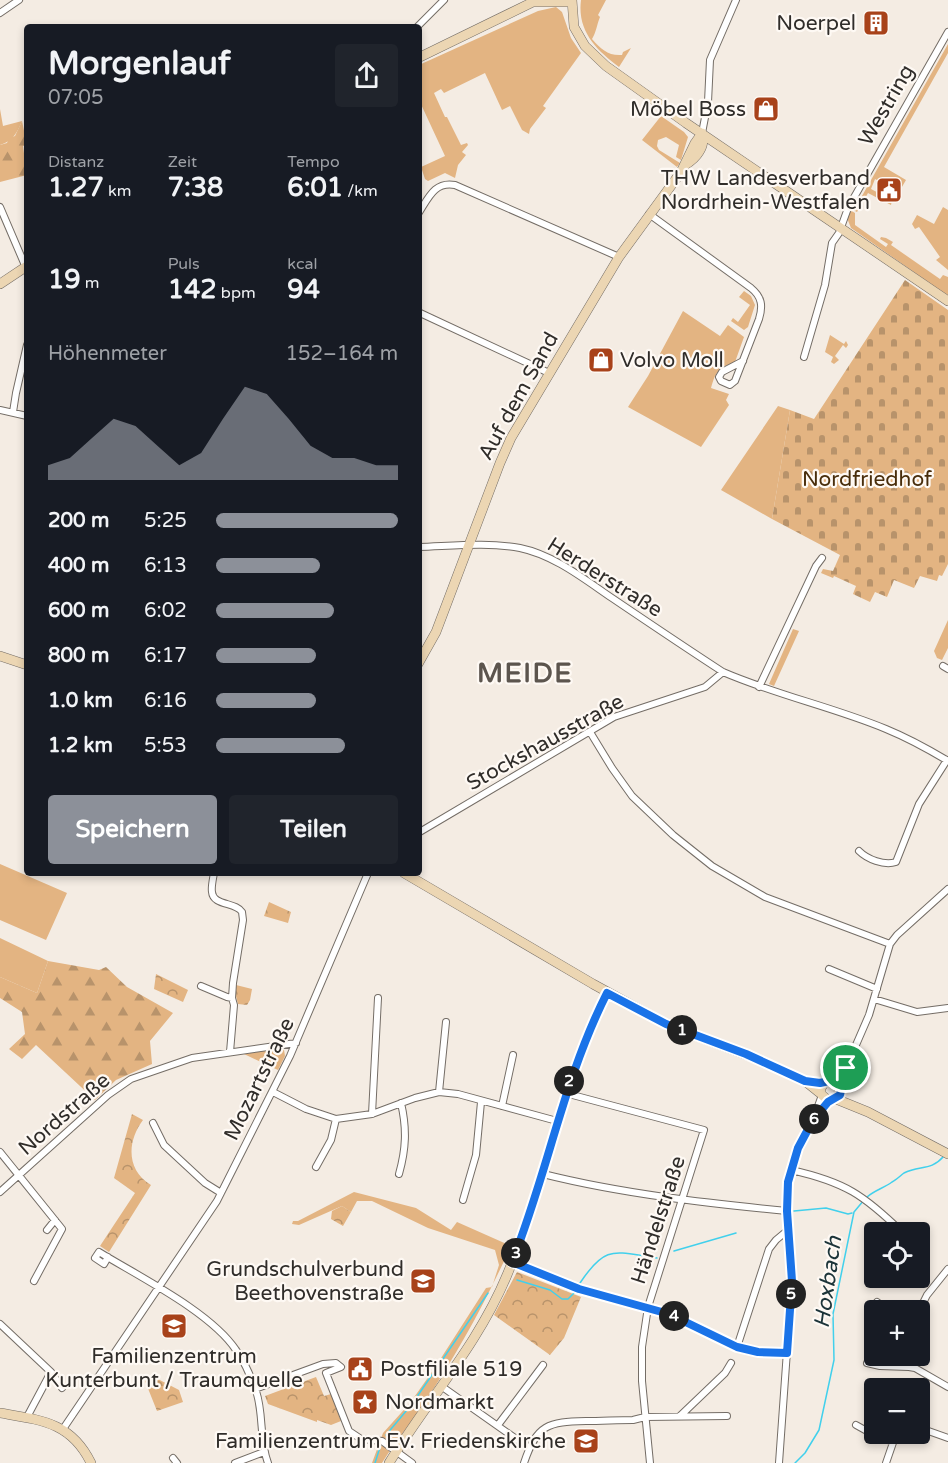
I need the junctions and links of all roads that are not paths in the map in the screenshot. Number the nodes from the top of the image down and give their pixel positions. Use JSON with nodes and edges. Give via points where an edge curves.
{"nodes":[{"id":1,"x":19,"y":0,"type":"edge"},
{"id":2,"x":444,"y":0,"type":"edge"},
{"id":3,"x":572,"y":0,"type":"edge"},
{"id":4,"x":736,"y":0,"type":"edge"},
{"id":5,"x":535,"y":1,"type":"edge"},
{"id":6,"x":0,"y":13,"type":"edge"},
{"id":7,"x":420,"y":24,"type":"edge"},
{"id":8,"x":948,"y":32,"type":"edge"},
{"id":9,"x":422,"y":56,"type":"edge"},
{"id":10,"x":702,"y":133,"type":"junction"},
{"id":11,"x":0,"y":207,"type":"edge"},
{"id":12,"x":422,"y":208,"type":"edge"},
{"id":13,"x":650,"y":214,"type":"junction"},
{"id":14,"x":841,"y":228,"type":"junction"},
{"id":15,"x":619,"y":257,"type":"junction"},
{"id":16,"x":24,"y":261,"type":"edge"},
{"id":17,"x":24,"y":270,"type":"edge"},
{"id":18,"x":0,"y":284,"type":"edge"},
{"id":19,"x":948,"y":301,"type":"edge"},
{"id":20,"x":422,"y":314,"type":"edge"},
{"id":21,"x":804,"y":357,"type":"dead end"},
{"id":22,"x":24,"y":359,"type":"edge"},
{"id":23,"x":743,"y":361,"type":"dead end"},
{"id":24,"x":549,"y":373,"type":"junction"},
{"id":25,"x":0,"y":410,"type":"edge"},
{"id":26,"x":13,"y":412,"type":"junction"},
{"id":27,"x":24,"y":414,"type":"edge"},
{"id":28,"x":469,"y":546,"type":"junction"},
{"id":29,"x":422,"y":547,"type":"edge"},
{"id":30,"x":822,"y":558,"type":"dead end"},
{"id":31,"x":0,"y":656,"type":"edge"},
{"id":32,"x":422,"y":657,"type":"edge"},
{"id":33,"x":24,"y":664,"type":"edge"},
{"id":34,"x":723,"y":672,"type":"junction"},
{"id":35,"x":759,"y":687,"type":"junction"},
{"id":36,"x":590,"y":732,"type":"junction"},
{"id":37,"x":947,"y":761,"type":"edge"},
{"id":38,"x":422,"y":831,"type":"edge"},
{"id":39,"x":859,"y":851,"type":"dead end"},
{"id":40,"x":214,"y":876,"type":"edge"},
{"id":41,"x":367,"y":876,"type":"edge"},
{"id":42,"x":409,"y":876,"type":"edge"},
{"id":43,"x":948,"y":889,"type":"edge"},
{"id":44,"x":890,"y":944,"type":"junction"},
{"id":45,"x":829,"y":969,"type":"dead end"},
{"id":46,"x":201,"y":986,"type":"dead end"},
{"id":47,"x":877,"y":989,"type":"junction"},
{"id":48,"x":607,"y":993,"type":"junction"},
{"id":49,"x":232,"y":998,"type":"junction"},
{"id":50,"x":378,"y":998,"type":"dead end"},
{"id":51,"x":874,"y":999,"type":"junction"},
{"id":52,"x":948,"y":1008,"type":"edge"},
{"id":53,"x":446,"y":1022,"type":"dead end"},
{"id":54,"x":296,"y":1043,"type":"junction"},
{"id":55,"x":230,"y":1052,"type":"junction"},
{"id":56,"x":513,"y":1055,"type":"dead end"},
{"id":57,"x":846,"y":1068,"type":"junction"},
{"id":58,"x":805,"y":1081,"type":"junction"},
{"id":59,"x":828,"y":1082,"type":"junction"},
{"id":60,"x":273,"y":1092,"type":"junction"},
{"id":61,"x":439,"y":1092,"type":"junction"},
{"id":62,"x":565,"y":1093,"type":"junction"},
{"id":63,"x":821,"y":1094,"type":"junction"},
{"id":64,"x":837,"y":1095,"type":"junction"},
{"id":65,"x":481,"y":1102,"type":"junction"},
{"id":66,"x":401,"y":1104,"type":"junction"},
{"id":67,"x":502,"y":1106,"type":"junction"},
{"id":68,"x":372,"y":1114,"type":"junction"},
{"id":69,"x":336,"y":1119,"type":"junction"},
{"id":70,"x":813,"y":1120,"type":"junction"},
{"id":71,"x":557,"y":1121,"type":"junction"},
{"id":72,"x":153,"y":1123,"type":"dead end"},
{"id":73,"x":0,"y":1152,"type":"edge"},
{"id":74,"x":946,"y":1152,"type":"edge"},
{"id":75,"x":316,"y":1167,"type":"dead end"},
{"id":76,"x":791,"y":1170,"type":"junction"},
{"id":77,"x":399,"y":1174,"type":"dead end"},
{"id":78,"x":543,"y":1174,"type":"junction"},
{"id":79,"x":18,"y":1175,"type":"junction"},
{"id":80,"x":0,"y":1191,"type":"edge"},
{"id":81,"x":221,"y":1193,"type":"junction"},
{"id":82,"x":683,"y":1199,"type":"junction"},
{"id":83,"x":463,"y":1200,"type":"dead end"},
{"id":84,"x":787,"y":1211,"type":"junction"},
{"id":85,"x":55,"y":1220,"type":"junction"},
{"id":86,"x":891,"y":1222,"type":"edge"},
{"id":87,"x":47,"y":1230,"type":"dead end"},
{"id":88,"x":789,"y":1230,"type":"junction"},
{"id":89,"x":108,"y":1257,"type":"dead end"},
{"id":90,"x":512,"y":1262,"type":"junction"},
{"id":91,"x":948,"y":1269,"type":"edge"},
{"id":92,"x":34,"y":1281,"type":"dead end"},
{"id":93,"x":159,"y":1288,"type":"junction"},
{"id":94,"x":924,"y":1300,"type":"edge"},
{"id":95,"x":648,"y":1307,"type":"junction"},
{"id":96,"x":0,"y":1324,"type":"edge"},
{"id":97,"x":737,"y":1347,"type":"junction"},
{"id":98,"x":787,"y":1353,"type":"junction"},
{"id":99,"x":731,"y":1363,"type":"dead end"},
{"id":100,"x":543,"y":1365,"type":"dead end"},
{"id":101,"x":880,"y":1366,"type":"edge"},
{"id":102,"x":909,"y":1367,"type":"joint"},
{"id":103,"x":51,"y":1372,"type":"junction"},
{"id":104,"x":441,"y":1386,"type":"junction"},
{"id":105,"x":948,"y":1387,"type":"edge"},
{"id":106,"x":62,"y":1388,"type":"dead end"},
{"id":107,"x":255,"y":1389,"type":"junction"},
{"id":108,"x":0,"y":1413,"type":"edge"},
{"id":109,"x":680,"y":1416,"type":"junction"},
{"id":110,"x":727,"y":1416,"type":"dead end"},
{"id":111,"x":27,"y":1417,"type":"junction"},
{"id":112,"x":645,"y":1417,"type":"junction"},
{"id":113,"x":498,"y":1425,"type":"junction"},
{"id":114,"x":856,"y":1425,"type":"dead end"},
{"id":115,"x":63,"y":1429,"type":"junction"},
{"id":116,"x":864,"y":1429,"type":"edge"},
{"id":117,"x":930,"y":1432,"type":"edge"},
{"id":118,"x":948,"y":1438,"type":"edge"},
{"id":119,"x":892,"y":1444,"type":"edge"},
{"id":120,"x":529,"y":1448,"type":"junction"},
{"id":121,"x":397,"y":1450,"type":"junction"},
{"id":122,"x":264,"y":1452,"type":"junction"},
{"id":123,"x":91,"y":1463,"type":"edge"},
{"id":124,"x":235,"y":1463,"type":"edge"},
{"id":125,"x":268,"y":1463,"type":"edge"},
{"id":126,"x":389,"y":1463,"type":"edge"},
{"id":127,"x":412,"y":1463,"type":"edge"},
{"id":128,"x":524,"y":1463,"type":"edge"},
{"id":129,"x":650,"y":1463,"type":"edge"},
{"id":130,"x":779,"y":1463,"type":"edge"},
{"id":131,"x":886,"y":1463,"type":"edge"}],
"edges":[{"from":1,"to":6,"type":"street"},
{"from":2,"to":7,"type":"street"},
{"from":3,"to":5,"type":"street"},
{"from":3,"to":10,"type":"street","via":[[574,27],[585,46],[606,66]]},
{"from":4,"to":10,"type":"street","via":[[710,60]]},
{"from":5,"to":9,"type":"street"},
{"from":8,"to":14,"type":"street","name":"Westring","via":[[848,208]]},
{"from":10,"to":13,"type":"street","name":"Auf dem Sand","via":[[702,148]]},
{"from":10,"to":14,"type":"street"},
{"from":11,"to":16,"type":"street"},
{"from":12,"to":15,"type":"street","via":[[434,189],[446,183],[455,185]]},
{"from":13,"to":15,"type":"street","name":"Auf dem Sand"},
{"from":13,"to":23,"type":"street","via":[[759,297],[762,310]]},
{"from":14,"to":19,"type":"street"},
{"from":14,"to":21,"type":"street","name":"Westring","via":[[832,243],[825,285]]},
{"from":15,"to":24,"type":"street","name":"Auf dem Sand"},
{"from":17,"to":18,"type":"street"},
{"from":20,"to":24,"type":"street"},
{"from":22,"to":26,"type":"street"},
{"from":24,"to":28,"type":"street","name":"Auf dem Sand","via":[[511,438]]},
{"from":25,"to":26,"type":"street"},
{"from":26,"to":27,"type":"street"},
{"from":28,"to":29,"type":"street","name":"Herderstraße"},
{"from":28,"to":32,"type":"street","name":"Auf dem Sand","via":[[436,632]]},
{"from":28,"to":34,"type":"street","name":"Herderstraße","via":[[520,548],[548,558]]},
{"from":30,"to":35,"type":"street"},
{"from":31,"to":33,"type":"street"},
{"from":34,"to":35,"type":"street","name":"Herderstraße"},
{"from":34,"to":36,"type":"street","name":"Stockshausstraße","via":[[705,687],[614,717]]},
{"from":35,"to":37,"type":"street","name":"Herderstraße","via":[[884,728]]},
{"from":36,"to":38,"type":"street","name":"Stockshausstraße"},
{"from":36,"to":44,"type":"street","via":[[632,796],[712,866],[765,897]]},
{"from":37,"to":39,"type":"street","via":[[919,804],[896,862],[869,859]]},
{"from":40,"to":49,"type":"street","via":[[214,898],[242,912]]},
{"from":41,"to":54,"type":"street","name":"Mozartstraße"},
{"from":42,"to":48,"type":"street"},
{"from":43,"to":44,"type":"street"},
{"from":44,"to":47,"type":"street"},
{"from":45,"to":47,"type":"street"},
{"from":46,"to":49,"type":"street"},
{"from":47,"to":51,"type":"street"},
{"from":48,"to":58,"type":"street","via":[[666,1024]]},
{"from":48,"to":62,"type":"street"},
{"from":49,"to":55,"type":"street"},
{"from":50,"to":68,"type":"street"},
{"from":51,"to":52,"type":"street","via":[[917,1012]]},
{"from":51,"to":57,"type":"street"},
{"from":53,"to":61,"type":"street"},
{"from":54,"to":55,"type":"street","name":"Nordstraße"},
{"from":54,"to":60,"type":"street","name":"Mozartstraße"},
{"from":55,"to":79,"type":"street","name":"Nordstraße","via":[[192,1058],[131,1078]]},
{"from":56,"to":67,"type":"street"},
{"from":57,"to":59,"type":"street"},
{"from":57,"to":64,"type":"street"},
{"from":58,"to":59,"type":"street"},
{"from":58,"to":63,"type":"street"},
{"from":59,"to":63,"type":"street"},
{"from":59,"to":64,"type":"street","via":[[838,1083]]},
{"from":60,"to":69,"type":"street"},
{"from":60,"to":81,"type":"street","name":"Mozartstraße"},
{"from":61,"to":65,"type":"street"},
{"from":61,"to":66,"type":"street"},
{"from":62,"to":71,"type":"street"},
{"from":62,"to":82,"type":"street","name":"Händelstraße","via":[[704,1130]]},
{"from":63,"to":64,"type":"street","via":[[826,1099]]},
{"from":63,"to":70,"type":"street"},
{"from":64,"to":70,"type":"street"},
{"from":64,"to":74,"type":"street"},
{"from":65,"to":67,"type":"street"},
{"from":65,"to":83,"type":"street","via":[[476,1155]]},
{"from":66,"to":68,"type":"street"},
{"from":66,"to":77,"type":"street","via":[[406,1144]]},
{"from":67,"to":71,"type":"street"},
{"from":68,"to":69,"type":"street"},
{"from":69,"to":75,"type":"street","via":[[331,1140]]},
{"from":70,"to":76,"type":"street"},
{"from":71,"to":78,"type":"street"},
{"from":72,"to":81,"type":"street","via":[[164,1145]]},
{"from":73,"to":79,"type":"street"},
{"from":76,"to":84,"type":"street"},
{"from":76,"to":86,"type":"street","via":[[828,1180],[862,1196]]},
{"from":78,"to":82,"type":"street"},
{"from":78,"to":90,"type":"street"},
{"from":79,"to":80,"type":"street","name":"Nordstraße"},
{"from":79,"to":85,"type":"street"},
{"from":81,"to":93,"type":"street","name":"Mozartstraße"},
{"from":82,"to":84,"type":"street"},
{"from":82,"to":95,"type":"street","name":"Händelstraße"},
{"from":84,"to":88,"type":"street"},
{"from":85,"to":87,"type":"street"},
{"from":85,"to":92,"type":"street","via":[[62,1229]]},
{"from":88,"to":97,"type":"street","via":[[769,1249]]},
{"from":88,"to":98,"type":"street","via":[[792,1281]]},
{"from":89,"to":93,"type":"street"},
{"from":90,"to":95,"type":"street","via":[[579,1289]]},
{"from":90,"to":104,"type":"street","via":[[483,1321]]},
{"from":91,"to":94,"type":"street"},
{"from":93,"to":107,"type":"street","via":[[226,1337],[241,1357]]},
{"from":93,"to":115,"type":"street","name":"Mozartstraße"},
{"from":95,"to":97,"type":"street"},
{"from":95,"to":112,"type":"street","name":"Händelstraße","via":[[642,1347]]},
{"from":96,"to":103,"type":"street"},
{"from":97,"to":98,"type":"street"},
{"from":98,"to":130,"type":"street"},
{"from":99,"to":109,"type":"street"},
{"from":100,"to":113,"type":"street"},
{"from":101,"to":102,"type":"street"},
{"from":102,"to":105,"type":"street"},
{"from":103,"to":106,"type":"street"},
{"from":103,"to":111,"type":"street"},
{"from":104,"to":113,"type":"street"},
{"from":104,"to":121,"type":"street"},
{"from":107,"to":121,"type":"street","via":[[336,1363],[341,1367],[326,1373],[349,1431],[361,1439],[382,1441]]},
{"from":107,"to":122,"type":"street"},
{"from":108,"to":111,"type":"street"},
{"from":109,"to":110,"type":"street"},
{"from":109,"to":112,"type":"street"},
{"from":111,"to":115,"type":"street"},
{"from":112,"to":120,"type":"street","via":[[558,1422],[545,1428]]},
{"from":112,"to":129,"type":"street","name":"Händelstraße"},
{"from":113,"to":120,"type":"street"},
{"from":114,"to":116,"type":"street"},
{"from":115,"to":123,"type":"street","via":[[76,1439]]},
{"from":117,"to":118,"type":"street"},
{"from":119,"to":131,"type":"street"},
{"from":120,"to":128,"type":"street"},
{"from":121,"to":126,"type":"street"},
{"from":121,"to":127,"type":"street"},
{"from":122,"to":124,"type":"street"},
{"from":122,"to":125,"type":"street"}]}
